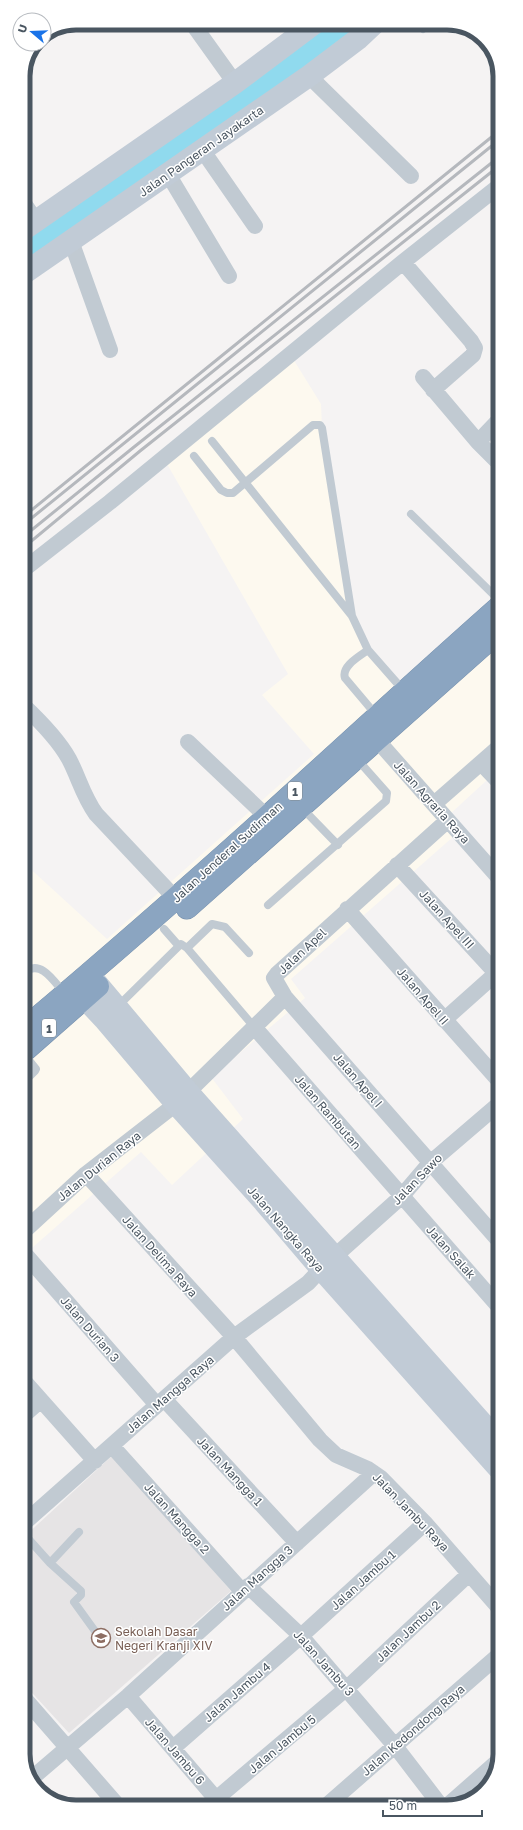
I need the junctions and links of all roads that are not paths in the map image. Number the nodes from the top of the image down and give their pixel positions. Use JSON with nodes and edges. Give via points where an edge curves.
{"nodes":[{"id":1,"x":199,"y":30,"type":"edge"},
{"id":2,"x":306,"y":30,"type":"edge"},
{"id":3,"x":368,"y":30,"type":"edge"},
{"id":4,"x":309,"y":76,"type":"junction"},
{"id":5,"x":236,"y":83,"type":"junction"},
{"id":6,"x":203,"y":151,"type":"junction"},
{"id":7,"x":168,"y":174,"type":"junction"},
{"id":8,"x":411,"y":176,"type":"dead end"},
{"id":9,"x":493,"y":191,"type":"edge"},
{"id":10,"x":30,"y":226,"type":"edge"},
{"id":11,"x":255,"y":226,"type":"dead end"},
{"id":12,"x":71,"y":241,"type":"junction"},
{"id":13,"x":403,"y":262,"type":"junction"},
{"id":14,"x":30,"y":269,"type":"edge"},
{"id":15,"x":229,"y":276,"type":"dead end"},
{"id":16,"x":110,"y":350,"type":"dead end"},
{"id":17,"x":423,"y":377,"type":"dead end"},
{"id":18,"x":433,"y":390,"type":"junction"},
{"id":19,"x":493,"y":426,"type":"edge"},
{"id":20,"x":212,"y":441,"type":"dead end"},
{"id":21,"x":478,"y":442,"type":"junction"},
{"id":22,"x":194,"y":456,"type":"dead end"},
{"id":23,"x":493,"y":457,"type":"edge"},
{"id":24,"x":246,"y":483,"type":"junction"},
{"id":25,"x":411,"y":514,"type":"dead end"},
{"id":26,"x":30,"y":565,"type":"edge"},
{"id":27,"x":493,"y":594,"type":"edge"},
{"id":28,"x":493,"y":612,"type":"edge"},
{"id":29,"x":352,"y":616,"type":"junction"},
{"id":30,"x":493,"y":636,"type":"edge"},
{"id":31,"x":368,"y":650,"type":"junction"},
{"id":32,"x":404,"y":691,"type":"junction"},
{"id":33,"x":30,"y":712,"type":"edge"},
{"id":34,"x":376,"y":728,"type":"junction"},
{"id":35,"x":188,"y":742,"type":"dead end"},
{"id":36,"x":493,"y":753,"type":"edge"},
{"id":37,"x":357,"y":758,"type":"junction"},
{"id":38,"x":482,"y":763,"type":"junction"},
{"id":39,"x":493,"y":775,"type":"edge"},
{"id":40,"x":434,"y":804,"type":"junction"},
{"id":41,"x":302,"y":808,"type":"junction"},
{"id":42,"x":267,"y":817,"type":"junction"},
{"id":43,"x":448,"y":820,"type":"junction"},
{"id":44,"x":338,"y":845,"type":"junction"},
{"id":45,"x":397,"y":865,"type":"junction"},
{"id":46,"x":493,"y":871,"type":"edge"},
{"id":47,"x":175,"y":898,"type":"junction"},
{"id":48,"x":268,"y":905,"type":"dead end"},
{"id":49,"x":347,"y":910,"type":"junction"},
{"id":50,"x":164,"y":928,"type":"junction"},
{"id":51,"x":178,"y":945,"type":"junction"},
{"id":52,"x":187,"y":948,"type":"junction"},
{"id":53,"x":249,"y":953,"type":"dead end"},
{"id":54,"x":493,"y":967,"type":"edge"},
{"id":55,"x":30,"y":968,"type":"edge"},
{"id":56,"x":493,"y":976,"type":"edge"},
{"id":57,"x":82,"y":988,"type":"junction"},
{"id":58,"x":285,"y":997,"type":"junction"},
{"id":59,"x":110,"y":1013,"type":"junction"},
{"id":60,"x":444,"y":1020,"type":"junction"},
{"id":61,"x":30,"y":1025,"type":"edge"},
{"id":62,"x":255,"y":1028,"type":"junction"},
{"id":63,"x":30,"y":1046,"type":"edge"},
{"id":64,"x":30,"y":1061,"type":"edge"},
{"id":65,"x":493,"y":1074,"type":"edge"},
{"id":66,"x":30,"y":1076,"type":"edge"},
{"id":67,"x":182,"y":1098,"type":"junction"},
{"id":68,"x":493,"y":1110,"type":"edge"},
{"id":69,"x":430,"y":1163,"type":"junction"},
{"id":70,"x":86,"y":1174,"type":"junction"},
{"id":71,"x":401,"y":1197,"type":"junction"},
{"id":72,"x":30,"y":1225,"type":"edge"},
{"id":73,"x":493,"y":1234,"type":"edge"},
{"id":74,"x":30,"y":1260,"type":"edge"},
{"id":75,"x":328,"y":1263,"type":"junction"},
{"id":76,"x":493,"y":1300,"type":"edge"},
{"id":77,"x":234,"y":1337,"type":"junction"},
{"id":78,"x":30,"y":1388,"type":"edge"},
{"id":79,"x":41,"y":1400,"type":"junction"},
{"id":80,"x":161,"y":1402,"type":"junction"},
{"id":81,"x":30,"y":1410,"type":"edge"},
{"id":82,"x":477,"y":1432,"type":"junction"},
{"id":83,"x":493,"y":1440,"type":"edge"},
{"id":84,"x":112,"y":1446,"type":"junction"},
{"id":85,"x":493,"y":1458,"type":"edge"},
{"id":86,"x":95,"y":1461,"type":"junction"},
{"id":87,"x":374,"y":1473,"type":"junction"},
{"id":88,"x":30,"y":1518,"type":"edge"},
{"id":89,"x":425,"y":1523,"type":"junction"},
{"id":90,"x":78,"y":1532,"type":"dead end"},
{"id":91,"x":30,"y":1541,"type":"edge"},
{"id":92,"x":297,"y":1543,"type":"junction"},
{"id":93,"x":50,"y":1563,"type":"junction"},
{"id":94,"x":469,"y":1574,"type":"junction"},
{"id":95,"x":245,"y":1589,"type":"junction"},
{"id":96,"x":493,"y":1601,"type":"edge"},
{"id":97,"x":301,"y":1636,"type":"junction"},
{"id":98,"x":100,"y":1638,"type":"dead end"},
{"id":99,"x":493,"y":1660,"type":"edge"},
{"id":100,"x":347,"y":1688,"type":"junction"},
{"id":101,"x":128,"y":1696,"type":"junction"},
{"id":102,"x":30,"y":1705,"type":"edge"},
{"id":103,"x":395,"y":1746,"type":"junction"},
{"id":104,"x":67,"y":1747,"type":"junction"},
{"id":105,"x":173,"y":1748,"type":"junction"},
{"id":106,"x":491,"y":1767,"type":"edge"},
{"id":107,"x":35,"y":1775,"type":"edge"},
{"id":108,"x":455,"y":1799,"type":"edge"},
{"id":109,"x":113,"y":1800,"type":"edge"},
{"id":110,"x":217,"y":1800,"type":"edge"},
{"id":111,"x":223,"y":1800,"type":"edge"},
{"id":112,"x":333,"y":1800,"type":"edge"},
{"id":113,"x":436,"y":1800,"type":"edge"}],
"edges":[{"from":1,"to":5,"type":"street"},
{"from":2,"to":5,"type":"street"},
{"from":3,"to":4,"type":"street","name":"Jalan Pangeran Jayakarta"},
{"from":4,"to":6,"type":"street","name":"Jalan Pangeran Jayakarta"},
{"from":4,"to":8,"type":"street"},
{"from":5,"to":10,"type":"street"},
{"from":6,"to":7,"type":"street","name":"Jalan Pangeran Jayakarta"},
{"from":6,"to":11,"type":"street"},
{"from":7,"to":12,"type":"street","name":"Jalan Pangeran Jayakarta"},
{"from":7,"to":15,"type":"street"},
{"from":9,"to":13,"type":"street"},
{"from":12,"to":14,"type":"street","name":"Jalan Pangeran Jayakarta"},
{"from":12,"to":16,"type":"street"},
{"from":13,"to":18,"type":"street","via":[[475,348],[473,355]]},
{"from":13,"to":26,"type":"street"},
{"from":17,"to":18,"type":"street"},
{"from":18,"to":21,"type":"street"},
{"from":19,"to":21,"type":"street"},
{"from":20,"to":24,"type":"lane"},
{"from":21,"to":23,"type":"street"},
{"from":22,"to":24,"type":"lane","via":[[221,490],[233,493]]},
{"from":24,"to":29,"type":"lane"},
{"from":24,"to":29,"type":"lane","via":[[313,425],[320,425]]},
{"from":25,"to":27,"type":"lane"},
{"from":28,"to":32,"type":"highway","name":"Jalan Jenderal Sudirman","number":"1"},
{"from":29,"to":31,"type":"lane"},
{"from":30,"to":34,"type":"highway","name":"Jalan Jenderal Sudirman","number":"1"},
{"from":31,"to":32,"type":"lane"},
{"from":31,"to":34,"type":"lane","via":[[346,668],[344,675]]},
{"from":32,"to":34,"type":"highway","name":"Jalan Jenderal Sudirman","number":"1"},
{"from":33,"to":47,"type":"street","via":[[70,760],[87,802],[96,814]]},
{"from":34,"to":37,"type":"highway","name":"Jalan Jenderal Sudirman","number":"1"},
{"from":34,"to":40,"type":"street","name":"Jalan Agraria Raya"},
{"from":34,"to":42,"type":"highway","name":"Jalan Jenderal Sudirman","number":"1"},
{"from":35,"to":42,"type":"street"},
{"from":36,"to":38,"type":"street"},
{"from":37,"to":41,"type":"highway","name":"Jalan Jenderal Sudirman","number":"1"},
{"from":37,"to":44,"type":"lane","via":[[388,796],[386,801]]},
{"from":38,"to":39,"type":"street"},
{"from":38,"to":40,"type":"street"},
{"from":40,"to":43,"type":"street","name":"Jalan Agraria Raya"},
{"from":41,"to":44,"type":"lane"},
{"from":41,"to":50,"type":"highway","name":"Jalan Jenderal Sudirman","number":"1"},
{"from":42,"to":47,"type":"highway","name":"Jalan Jenderal Sudirman","number":"1"},
{"from":43,"to":45,"type":"street","name":"Jalan Apel"},
{"from":43,"to":46,"type":"street","name":"Jalan Agraria Raya"},
{"from":44,"to":48,"type":"lane"},
{"from":45,"to":49,"type":"street","name":"Jalan Apel"},
{"from":45,"to":54,"type":"street","name":"Jalan Apel III"},
{"from":47,"to":57,"type":"highway","name":"Jalan Jenderal Sudirman","number":"1"},
{"from":49,"to":58,"type":"street","name":"Jalan Apel","via":[[275,976],[275,982]]},
{"from":49,"to":60,"type":"street","name":"Jalan Apel II"},
{"from":50,"to":51,"type":"lane"},
{"from":50,"to":57,"type":"highway","name":"Jalan Jenderal Sudirman","number":"1"},
{"from":51,"to":52,"type":"lane"},
{"from":51,"to":59,"type":"lane"},
{"from":52,"to":53,"type":"lane","via":[[212,924],[225,927]]},
{"from":52,"to":62,"type":"lane"},
{"from":55,"to":57,"type":"lane","via":[[37,968]]},
{"from":56,"to":60,"type":"street","name":"Jalan Apel III"},
{"from":57,"to":59,"type":"street","name":"Jalan Nangka Raya"},
{"from":57,"to":61,"type":"highway","name":"Jalan Jenderal Sudirman","number":"1"},
{"from":57,"to":63,"type":"highway","name":"Jalan Jenderal Sudirman","number":"1"},
{"from":58,"to":62,"type":"street"},
{"from":58,"to":69,"type":"street","name":"Jalan Apel I"},
{"from":59,"to":67,"type":"street","name":"Jalan Nangka Raya"},
{"from":60,"to":65,"type":"street","name":"Jalan Apel II"},
{"from":62,"to":67,"type":"street"},
{"from":62,"to":71,"type":"street","name":"Jalan Rambutan"},
{"from":64,"to":66,"type":"lane","via":[[36,1071]]},
{"from":67,"to":70,"type":"street","name":"Jalan Durian Raya"},
{"from":67,"to":75,"type":"street","name":"Jalan Nangka Raya"},
{"from":68,"to":69,"type":"street","name":"Jalan Sawo"},
{"from":69,"to":71,"type":"street","name":"Jalan Sawo"},
{"from":69,"to":73,"type":"street","name":"Jalan Apel I"},
{"from":70,"to":72,"type":"street","name":"Jalan Durian Raya"},
{"from":70,"to":77,"type":"street","name":"Jalan Delima Raya"},
{"from":71,"to":75,"type":"street","name":"Jalan Sawo"},
{"from":71,"to":76,"type":"street","name":"Jalan Salak"},
{"from":74,"to":80,"type":"street","name":"Jalan Durian 3"},
{"from":75,"to":77,"type":"street","name":"Jalan Mangga Raya","via":[[308,1283]]},
{"from":75,"to":82,"type":"street","name":"Jalan Nangka Raya"},
{"from":77,"to":80,"type":"street","name":"Jalan Mangga Raya"},
{"from":77,"to":87,"type":"street","name":"Jalan Jambu Raya","via":[[329,1449]]},
{"from":78,"to":79,"type":"street"},
{"from":79,"to":81,"type":"street"},
{"from":79,"to":86,"type":"street"},
{"from":80,"to":84,"type":"street","name":"Jalan Mangga Raya"},
{"from":80,"to":92,"type":"street","name":"Jalan Mangga 1"},
{"from":82,"to":83,"type":"street","name":"Jalan Nangka Raya"},
{"from":82,"to":85,"type":"street","name":"Jalan Nangka Raya"},
{"from":84,"to":86,"type":"street","name":"Jalan Mangga Raya"},
{"from":84,"to":95,"type":"street","name":"Jalan Mangga 2"},
{"from":86,"to":88,"type":"street","name":"Jalan Mangga Raya"},
{"from":87,"to":89,"type":"street","name":"Jalan Jambu Raya"},
{"from":87,"to":92,"type":"street","name":"Jalan Mangga 3"},
{"from":89,"to":94,"type":"street","name":"Jalan Jambu Raya"},
{"from":89,"to":97,"type":"street","name":"Jalan Jambu 1"},
{"from":90,"to":93,"type":"lane"},
{"from":91,"to":93,"type":"lane"},
{"from":92,"to":95,"type":"street","name":"Jalan Mangga 3"},
{"from":93,"to":98,"type":"lane","via":[[81,1590],[74,1602]]},
{"from":94,"to":96,"type":"street","name":"Jalan Jambu Raya"},
{"from":94,"to":100,"type":"street","name":"Jalan Jambu 2"},
{"from":95,"to":97,"type":"street","name":"Jalan Jambu 3"},
{"from":95,"to":101,"type":"street","name":"Jalan Mangga 3"},
{"from":97,"to":100,"type":"street","name":"Jalan Jambu 3"},
{"from":97,"to":105,"type":"street","name":"Jalan Jambu 4"},
{"from":99,"to":103,"type":"street","name":"Jalan Kedondong Raya"},
{"from":100,"to":103,"type":"street","name":"Jalan Jambu 3"},
{"from":100,"to":111,"type":"street","name":"Jalan Jambu 5"},
{"from":101,"to":104,"type":"street","name":"Jalan Mangga 3"},
{"from":101,"to":105,"type":"street","name":"Jalan Jambu 6"},
{"from":102,"to":104,"type":"street"},
{"from":103,"to":112,"type":"street","name":"Jalan Kedondong Raya"},
{"from":103,"to":113,"type":"street","name":"Jalan Jambu 3"},
{"from":104,"to":107,"type":"street","name":"Jalan Mangga 3"},
{"from":104,"to":109,"type":"street"},
{"from":105,"to":110,"type":"street","name":"Jalan Jambu 6"},
{"from":106,"to":108,"type":"street"}]}
